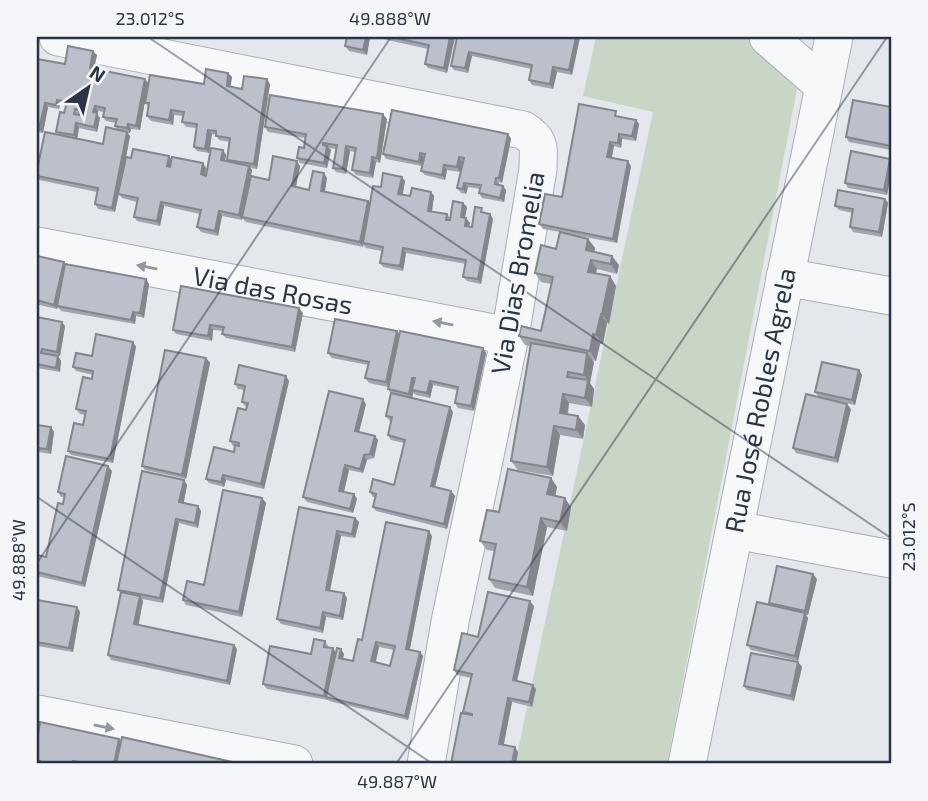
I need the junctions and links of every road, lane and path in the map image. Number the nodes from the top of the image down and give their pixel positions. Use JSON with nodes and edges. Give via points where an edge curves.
{"nodes":[{"id":1,"x":58,"y":37,"type":"edge"},
{"id":2,"x":768,"y":37,"type":"edge"},
{"id":3,"x":834,"y":37,"type":"edge"},
{"id":4,"x":824,"y":86,"type":"junction"},
{"id":5,"x":37,"y":246,"type":"edge"},
{"id":6,"x":785,"y":277,"type":"junction"},
{"id":7,"x":891,"y":296,"type":"edge"},
{"id":8,"x":510,"y":336,"type":"junction"},
{"id":9,"x":734,"y":530,"type":"junction"},
{"id":10,"x":891,"y":559,"type":"edge"},
{"id":11,"x":37,"y":714,"type":"edge"},
{"id":12,"x":294,"y":764,"type":"edge"},
{"id":13,"x":426,"y":764,"type":"edge"},
{"id":14,"x":687,"y":764,"type":"edge"}],
"edges":[{"from":1,"to":8,"type":"street","name":"Via Dias Bromelia","via":[[523,130],[538,145],[537,169]]},
{"from":2,"to":4,"type":"street"},
{"from":3,"to":4,"type":"street","name":"Rua José Robles Agrela"},
{"from":4,"to":6,"type":"street","name":"Rua José Robles Agrela"},
{"from":8,"to":5,"type":"street","name":"Via das Rosas","one_way":true},
{"from":6,"to":7,"type":"street"},
{"from":6,"to":9,"type":"street","name":"Rua José Robles Agrela"},
{"from":8,"to":13,"type":"street","name":"Via Dias Bromelia","via":[[450,622]]},
{"from":9,"to":10,"type":"street"},
{"from":9,"to":14,"type":"street","name":"Rua José Robles Agrela"},
{"from":11,"to":12,"type":"street","one_way":true}]}
